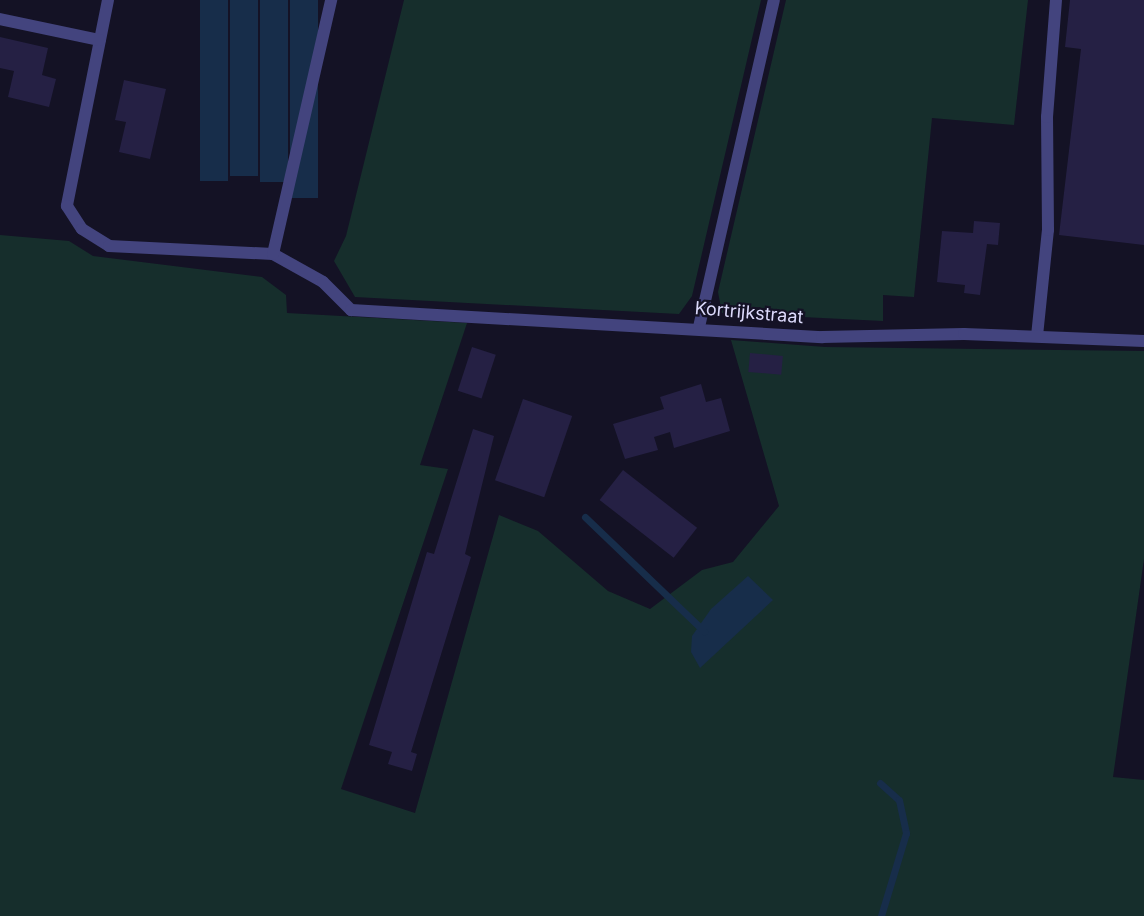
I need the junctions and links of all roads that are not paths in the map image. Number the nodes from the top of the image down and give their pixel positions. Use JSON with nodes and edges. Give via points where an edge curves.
{"nodes":[{"id":1,"x":108,"y":0,"type":"edge"},
{"id":2,"x":331,"y":0,"type":"edge"},
{"id":3,"x":774,"y":0,"type":"edge"},
{"id":4,"x":1056,"y":0,"type":"edge"},
{"id":5,"x":0,"y":19,"type":"edge"},
{"id":6,"x":100,"y":40,"type":"junction"},
{"id":7,"x":273,"y":254,"type":"junction"},
{"id":8,"x":699,"y":327,"type":"junction"},
{"id":9,"x":1037,"y":336,"type":"junction"},
{"id":10,"x":1144,"y":341,"type":"edge"}],
"edges":[{"from":1,"to":6,"type":"street"},
{"from":2,"to":7,"type":"street"},
{"from":3,"to":8,"type":"street"},
{"from":4,"to":9,"type":"street","via":[[1047,117],[1048,230]]},
{"from":5,"to":6,"type":"street"},
{"from":6,"to":7,"type":"street","via":[[67,206],[82,229],[109,246]]},
{"from":7,"to":8,"type":"street","name":"Kortrijkstraat","via":[[323,282],[351,310]]},
{"from":8,"to":9,"type":"street","name":"Kortrijkstraat","via":[[822,337]]},
{"from":9,"to":10,"type":"street","name":"Kortrijkstraat"}]}
